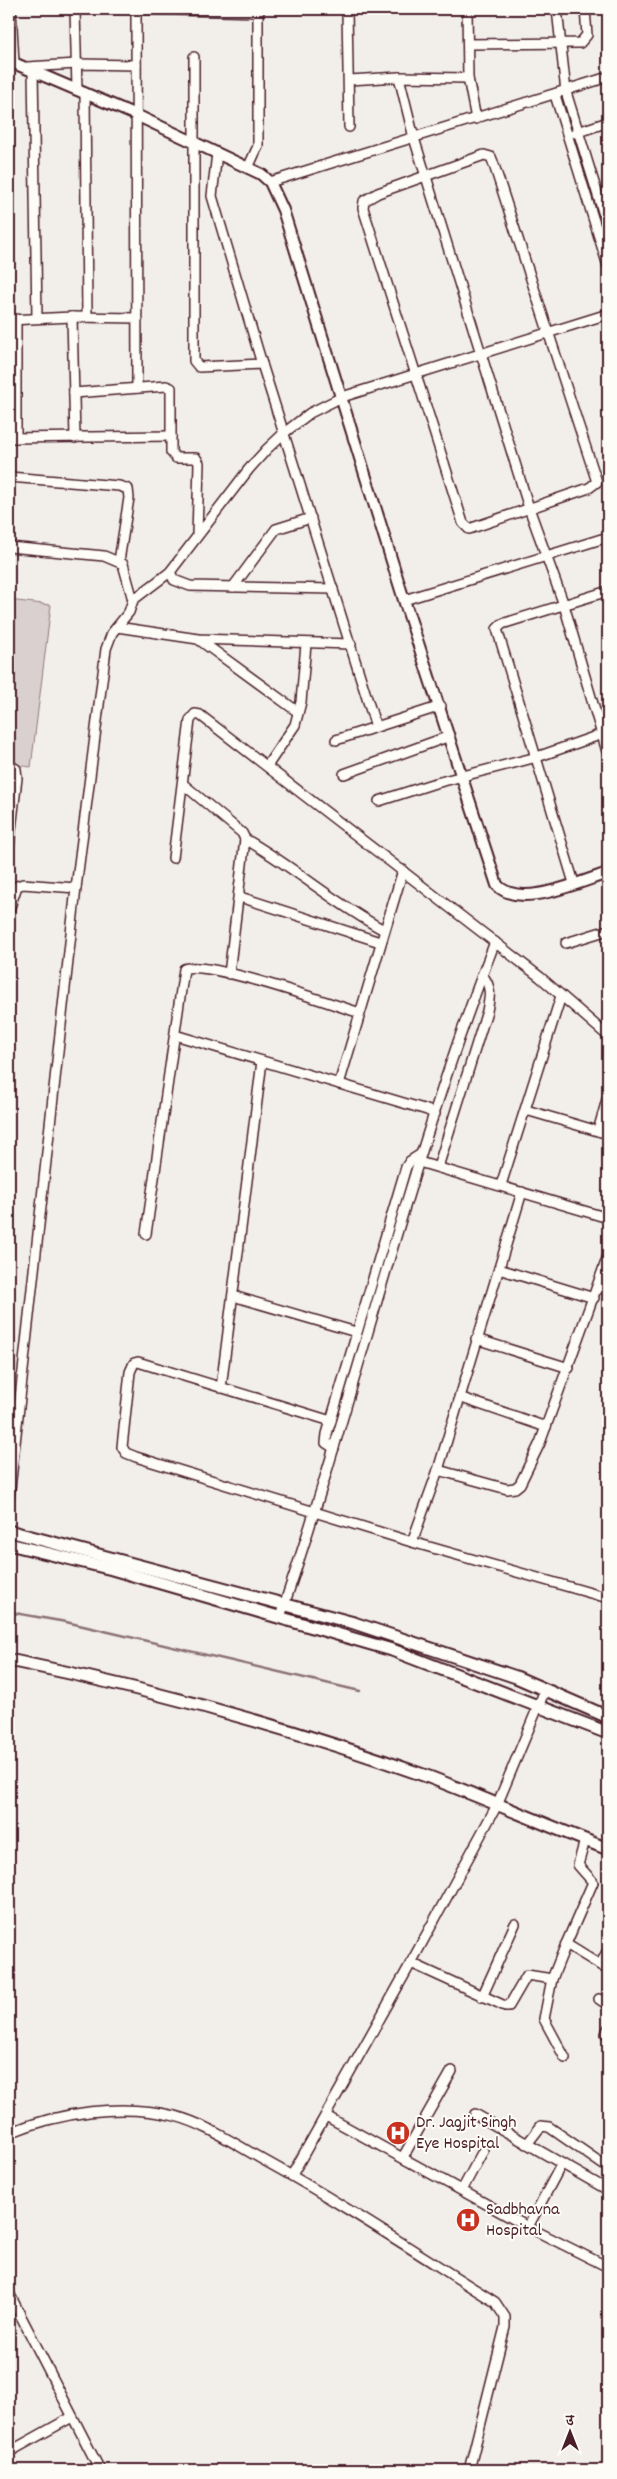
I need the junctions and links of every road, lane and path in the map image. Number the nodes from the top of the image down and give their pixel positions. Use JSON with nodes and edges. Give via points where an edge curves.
{"nodes":[{"id":1,"x":11,"y":9,"type":"edge"},
{"id":2,"x":75,"y":9,"type":"edge"},
{"id":3,"x":136,"y":9,"type":"edge"},
{"id":4,"x":347,"y":9,"type":"edge"},
{"id":5,"x":467,"y":9,"type":"edge"},
{"id":6,"x":557,"y":9,"type":"edge"},
{"id":7,"x":585,"y":9,"type":"edge"},
{"id":8,"x":259,"y":10,"type":"edge"},
{"id":9,"x":468,"y":44,"type":"junction"},
{"id":10,"x":561,"y":44,"type":"junction"},
{"id":11,"x":194,"y":57,"type":"dead end"},
{"id":12,"x":11,"y":62,"type":"edge"},
{"id":13,"x":77,"y":64,"type":"junction"},
{"id":14,"x":136,"y":65,"type":"junction"},
{"id":15,"x":29,"y":69,"type":"junction"},
{"id":16,"x":399,"y":77,"type":"junction"},
{"id":17,"x":468,"y":78,"type":"junction"},
{"id":18,"x":608,"y":78,"type":"edge"},
{"id":19,"x":349,"y":80,"type":"junction"},
{"id":20,"x":81,"y":92,"type":"junction"},
{"id":21,"x":566,"y":92,"type":"junction"},
{"id":22,"x":555,"y":95,"type":"junction"},
{"id":23,"x":136,"y":115,"type":"junction"},
{"id":24,"x":476,"y":119,"type":"junction"},
{"id":25,"x":608,"y":122,"type":"edge"},
{"id":26,"x":349,"y":127,"type":"dead end"},
{"id":27,"x":579,"y":132,"type":"junction"},
{"id":28,"x":568,"y":135,"type":"junction"},
{"id":29,"x":414,"y":138,"type":"junction"},
{"id":30,"x":195,"y":142,"type":"junction"},
{"id":31,"x":217,"y":153,"type":"junction"},
{"id":32,"x":248,"y":168,"type":"junction"},
{"id":33,"x":426,"y":176,"type":"junction"},
{"id":34,"x":270,"y":182,"type":"junction"},
{"id":35,"x":608,"y":228,"type":"edge"},
{"id":36,"x":608,"y":266,"type":"edge"},
{"id":37,"x":608,"y":314,"type":"edge"},
{"id":38,"x":72,"y":317,"type":"junction"},
{"id":39,"x":87,"y":317,"type":"junction"},
{"id":40,"x":37,"y":318,"type":"junction"},
{"id":41,"x":138,"y":318,"type":"junction"},
{"id":42,"x":12,"y":320,"type":"edge"},
{"id":43,"x":548,"y":334,"type":"junction"},
{"id":44,"x":483,"y":354,"type":"junction"},
{"id":45,"x":262,"y":364,"type":"junction"},
{"id":46,"x":416,"y":374,"type":"junction"},
{"id":47,"x":137,"y":388,"type":"junction"},
{"id":48,"x":74,"y":393,"type":"junction"},
{"id":49,"x":342,"y":397,"type":"junction"},
{"id":50,"x":284,"y":433,"type":"junction"},
{"id":51,"x":171,"y":436,"type":"junction"},
{"id":52,"x":12,"y":438,"type":"edge"},
{"id":53,"x":75,"y":438,"type":"junction"},
{"id":54,"x":9,"y":477,"type":"edge"},
{"id":55,"x":529,"y":508,"type":"junction"},
{"id":56,"x":311,"y":518,"type":"junction"},
{"id":57,"x":197,"y":536,"type":"junction"},
{"id":58,"x":608,"y":537,"type":"edge"},
{"id":59,"x":9,"y":547,"type":"edge"},
{"id":60,"x":546,"y":557,"type":"junction"},
{"id":61,"x":119,"y":560,"type":"junction"},
{"id":62,"x":170,"y":572,"type":"junction"},
{"id":63,"x":232,"y":587,"type":"junction"},
{"id":64,"x":333,"y":589,"type":"junction"},
{"id":65,"x":608,"y":591,"type":"edge"},
{"id":66,"x":133,"y":600,"type":"junction"},
{"id":67,"x":404,"y":600,"type":"junction"},
{"id":68,"x":564,"y":605,"type":"junction"},
{"id":69,"x":117,"y":627,"type":"junction"},
{"id":70,"x":198,"y":639,"type":"junction"},
{"id":71,"x":306,"y":644,"type":"junction"},
{"id":72,"x":351,"y":644,"type":"junction"},
{"id":73,"x":441,"y":706,"type":"junction"},
{"id":74,"x":298,"y":712,"type":"junction"},
{"id":75,"x":376,"y":727,"type":"junction"},
{"id":76,"x":605,"y":733,"type":"edge"},
{"id":77,"x":450,"y":736,"type":"junction"},
{"id":78,"x":336,"y":740,"type":"dead end"},
{"id":79,"x":608,"y":755,"type":"edge"},
{"id":80,"x":537,"y":756,"type":"junction"},
{"id":81,"x":9,"y":765,"type":"edge"},
{"id":82,"x":267,"y":766,"type":"junction"},
{"id":83,"x":344,"y":774,"type":"dead end"},
{"id":84,"x":463,"y":776,"type":"junction"},
{"id":85,"x":183,"y":784,"type":"junction"},
{"id":86,"x":379,"y":801,"type":"dead end"},
{"id":87,"x":10,"y":831,"type":"edge"},
{"id":88,"x":245,"y":839,"type":"junction"},
{"id":89,"x":9,"y":847,"type":"edge"},
{"id":90,"x":173,"y":858,"type":"dead end"},
{"id":91,"x":403,"y":870,"type":"junction"},
{"id":92,"x":608,"y":873,"type":"edge"},
{"id":93,"x":574,"y":883,"type":"junction"},
{"id":94,"x":76,"y":888,"type":"junction"},
{"id":95,"x":240,"y":897,"type":"junction"},
{"id":96,"x":10,"y":899,"type":"edge"},
{"id":97,"x":9,"y":910,"type":"edge"},
{"id":98,"x":384,"y":930,"type":"junction"},
{"id":99,"x":608,"y":930,"type":"edge"},
{"id":100,"x":380,"y":942,"type":"junction"},
{"id":101,"x":495,"y":942,"type":"junction"},
{"id":102,"x":566,"y":943,"type":"dead end"},
{"id":103,"x":229,"y":974,"type":"junction"},
{"id":104,"x":482,"y":975,"type":"junction"},
{"id":105,"x":561,"y":996,"type":"junction"},
{"id":106,"x":360,"y":1013,"type":"junction"},
{"id":107,"x":175,"y":1035,"type":"junction"},
{"id":108,"x":608,"y":1036,"type":"edge"},
{"id":109,"x":262,"y":1060,"type":"junction"},
{"id":110,"x":339,"y":1084,"type":"junction"},
{"id":111,"x":608,"y":1096,"type":"edge"},
{"id":112,"x":526,"y":1110,"type":"junction"},
{"id":113,"x":435,"y":1114,"type":"junction"},
{"id":114,"x":598,"y":1131,"type":"junction"},
{"id":115,"x":608,"y":1134,"type":"edge"},
{"id":116,"x":420,"y":1158,"type":"junction"},
{"id":117,"x":438,"y":1167,"type":"junction"},
{"id":118,"x":501,"y":1185,"type":"junction"},
{"id":119,"x":522,"y":1192,"type":"junction"},
{"id":120,"x":608,"y":1218,"type":"edge"},
{"id":121,"x":146,"y":1234,"type":"dead end"},
{"id":122,"x":608,"y":1256,"type":"edge"},
{"id":123,"x":499,"y":1269,"type":"junction"},
{"id":124,"x":598,"y":1286,"type":"junction"},
{"id":125,"x":608,"y":1291,"type":"edge"},
{"id":126,"x":233,"y":1296,"type":"junction"},
{"id":127,"x":594,"y":1298,"type":"junction"},
{"id":128,"x":356,"y":1332,"type":"junction"},
{"id":129,"x":476,"y":1339,"type":"junction"},
{"id":130,"x":569,"y":1368,"type":"junction"},
{"id":131,"x":221,"y":1388,"type":"junction"},
{"id":132,"x":459,"y":1397,"type":"junction"},
{"id":133,"x":330,"y":1420,"type":"junction"},
{"id":134,"x":546,"y":1427,"type":"junction"},
{"id":135,"x":334,"y":1448,"type":"junction"},
{"id":136,"x":438,"y":1470,"type":"junction"},
{"id":137,"x":9,"y":1498,"type":"edge"},
{"id":138,"x":314,"y":1512,"type":"junction"},
{"id":139,"x":9,"y":1531,"type":"edge"},
{"id":140,"x":412,"y":1542,"type":"junction"},
{"id":141,"x":9,"y":1544,"type":"edge"},
{"id":142,"x":608,"y":1598,"type":"edge"},
{"id":143,"x":284,"y":1604,"type":"junction"},
{"id":144,"x":280,"y":1616,"type":"junction"},
{"id":145,"x":9,"y":1660,"type":"edge"},
{"id":146,"x":545,"y":1690,"type":"junction"},
{"id":147,"x":537,"y":1706,"type":"junction"},
{"id":148,"x":608,"y":1716,"type":"edge"},
{"id":149,"x":608,"y":1733,"type":"edge"},
{"id":150,"x":497,"y":1805,"type":"junction"},
{"id":151,"x":585,"y":1840,"type":"junction"},
{"id":152,"x":608,"y":1849,"type":"edge"},
{"id":153,"x":515,"y":1924,"type":"dead end"},
{"id":154,"x":566,"y":1944,"type":"junction"},
{"id":155,"x":608,"y":1950,"type":"edge"},
{"id":156,"x":411,"y":1963,"type":"junction"},
{"id":157,"x":604,"y":1968,"type":"edge"},
{"id":158,"x":552,"y":1979,"type":"junction"},
{"id":159,"x":482,"y":1997,"type":"junction"},
{"id":160,"x":599,"y":1999,"type":"dead end"},
{"id":161,"x":608,"y":2005,"type":"edge"},
{"id":162,"x":565,"y":2058,"type":"dead end"},
{"id":163,"x":452,"y":2071,"type":"dead end"},
{"id":164,"x":475,"y":2114,"type":"dead end"},
{"id":165,"x":326,"y":2116,"type":"junction"},
{"id":166,"x":9,"y":2133,"type":"edge"},
{"id":167,"x":527,"y":2144,"type":"junction"},
{"id":168,"x":483,"y":2151,"type":"dead end"},
{"id":169,"x":402,"y":2157,"type":"junction"},
{"id":170,"x":561,"y":2165,"type":"junction"},
{"id":171,"x":608,"y":2168,"type":"edge"},
{"id":172,"x":292,"y":2175,"type":"junction"},
{"id":173,"x":462,"y":2190,"type":"junction"},
{"id":174,"x":608,"y":2190,"type":"edge"},
{"id":175,"x":528,"y":2227,"type":"junction"},
{"id":176,"x":608,"y":2267,"type":"edge"},
{"id":177,"x":9,"y":2293,"type":"edge"},
{"id":178,"x":72,"y":2417,"type":"junction"},
{"id":179,"x":9,"y":2452,"type":"edge"},
{"id":180,"x":9,"y":2465,"type":"edge"},
{"id":181,"x":12,"y":2470,"type":"edge"},
{"id":182,"x":100,"y":2470,"type":"edge"},
{"id":183,"x":469,"y":2470,"type":"edge"}],
"edges":[{"from":1,"to":12,"type":"street"},
{"from":2,"to":13,"type":"street"},
{"from":3,"to":8,"type":"street"},
{"from":3,"to":14,"type":"street"},
{"from":4,"to":19,"type":"street"},
{"from":5,"to":9,"type":"street"},
{"from":6,"to":10,"type":"street"},
{"from":7,"to":10,"type":"street","via":[[585,40]]},
{"from":8,"to":32,"type":"street","via":[[258,146]]},
{"from":9,"to":10,"type":"street"},
{"from":9,"to":17,"type":"street"},
{"from":10,"to":21,"type":"street"},
{"from":11,"to":30,"type":"street"},
{"from":12,"to":15,"type":"street"},
{"from":13,"to":14,"type":"street"},
{"from":13,"to":15,"type":"street"},
{"from":13,"to":20,"type":"street"},
{"from":14,"to":23,"type":"street"},
{"from":15,"to":20,"type":"street"},
{"from":15,"to":40,"type":"street"},
{"from":16,"to":17,"type":"street"},
{"from":16,"to":19,"type":"street"},
{"from":16,"to":29,"type":"street"},
{"from":17,"to":24,"type":"street"},
{"from":18,"to":21,"type":"street"},
{"from":19,"to":26,"type":"street"},
{"from":20,"to":23,"type":"street"},
{"from":20,"to":39,"type":"street"},
{"from":21,"to":22,"type":"street"},
{"from":21,"to":27,"type":"street"},
{"from":22,"to":24,"type":"street"},
{"from":22,"to":28,"type":"street"},
{"from":23,"to":30,"type":"street"},
{"from":23,"to":41,"type":"street"},
{"from":24,"to":29,"type":"street"},
{"from":25,"to":27,"type":"street"},
{"from":27,"to":28,"type":"street"},
{"from":27,"to":35,"type":"street"},
{"from":28,"to":36,"type":"street"},
{"from":29,"to":33,"type":"street"},
{"from":29,"to":34,"type":"street"},
{"from":30,"to":31,"type":"street"},
{"from":30,"to":45,"type":"street","via":[[194,361],[199,367]]},
{"from":31,"to":32,"type":"street"},
{"from":31,"to":45,"type":"street","via":[[212,196]]},
{"from":32,"to":34,"type":"street"},
{"from":33,"to":43,"type":"street","via":[[484,155],[491,157]]},
{"from":33,"to":44,"type":"street"},
{"from":33,"to":46,"type":"street","via":[[369,197],[363,208]]},
{"from":34,"to":49,"type":"street","via":[[283,210]]},
{"from":37,"to":43,"type":"street"},
{"from":38,"to":39,"type":"street"},
{"from":38,"to":40,"type":"street"},
{"from":38,"to":48,"type":"street"},
{"from":39,"to":41,"type":"street"},
{"from":40,"to":42,"type":"street"},
{"from":41,"to":47,"type":"street"},
{"from":42,"to":52,"type":"street"},
{"from":43,"to":44,"type":"street"},
{"from":43,"to":55,"type":"street","via":[[597,482],[589,488]]},
{"from":44,"to":46,"type":"street"},
{"from":44,"to":55,"type":"street"},
{"from":45,"to":50,"type":"street"},
{"from":46,"to":49,"type":"street"},
{"from":46,"to":55,"type":"street","via":[[465,527],[476,528]]},
{"from":47,"to":48,"type":"street"},
{"from":47,"to":51,"type":"street","via":[[171,388]]},
{"from":48,"to":53,"type":"street"},
{"from":49,"to":50,"type":"street","via":[[310,413]]},
{"from":49,"to":67,"type":"street"},
{"from":50,"to":56,"type":"street"},
{"from":50,"to":57,"type":"street","via":[[249,469]]},
{"from":51,"to":53,"type":"street"},
{"from":51,"to":57,"type":"street","via":[[170,452],[173,456],[191,456],[199,463]]},
{"from":52,"to":53,"type":"street"},
{"from":54,"to":61,"type":"street","via":[[128,489]]},
{"from":55,"to":60,"type":"street"},
{"from":56,"to":63,"type":"street","via":[[276,529]]},
{"from":56,"to":64,"type":"street"},
{"from":57,"to":62,"type":"street"},
{"from":58,"to":60,"type":"street"},
{"from":59,"to":61,"type":"street"},
{"from":60,"to":67,"type":"street"},
{"from":60,"to":68,"type":"street"},
{"from":61,"to":66,"type":"street","via":[[126,570]]},
{"from":62,"to":63,"type":"street","via":[[181,584]]},
{"from":62,"to":66,"type":"street"},
{"from":63,"to":64,"type":"street"},
{"from":64,"to":72,"type":"street"},
{"from":65,"to":68,"type":"street"},
{"from":66,"to":69,"type":"street","via":[[129,612]]},
{"from":67,"to":73,"type":"street"},
{"from":68,"to":76,"type":"street"},
{"from":68,"to":80,"type":"street","via":[[502,624],[497,629]]},
{"from":69,"to":70,"type":"street"},
{"from":69,"to":94,"type":"street","via":[[106,649]]},
{"from":70,"to":71,"type":"street"},
{"from":70,"to":74,"type":"street"},
{"from":71,"to":72,"type":"street"},
{"from":71,"to":74,"type":"street"},
{"from":72,"to":75,"type":"street"},
{"from":73,"to":75,"type":"street"},
{"from":73,"to":77,"type":"street"},
{"from":74,"to":82,"type":"street","via":[[295,725]]},
{"from":75,"to":78,"type":"street"},
{"from":76,"to":79,"type":"street"},
{"from":76,"to":80,"type":"street"},
{"from":77,"to":83,"type":"street"},
{"from":77,"to":84,"type":"street"},
{"from":80,"to":84,"type":"street"},
{"from":80,"to":93,"type":"street"},
{"from":81,"to":87,"type":"street","via":[[17,772]]},
{"from":82,"to":85,"type":"street","via":[[195,714],[190,720]]},
{"from":82,"to":91,"type":"street"},
{"from":84,"to":86,"type":"street"},
{"from":84,"to":93,"type":"street","via":[[497,885],[501,889],[513,894],[537,895]]},
{"from":85,"to":88,"type":"street"},
{"from":85,"to":90,"type":"street"},
{"from":87,"to":89,"type":"street"},
{"from":88,"to":95,"type":"street"},
{"from":88,"to":98,"type":"street"},
{"from":91,"to":98,"type":"street"},
{"from":91,"to":101,"type":"street"},
{"from":92,"to":93,"type":"street"},
{"from":94,"to":96,"type":"street","via":[[23,884],[17,886]]},
{"from":94,"to":137,"type":"street"},
{"from":95,"to":100,"type":"street"},
{"from":95,"to":103,"type":"street"},
{"from":96,"to":97,"type":"street"},
{"from":98,"to":100,"type":"street"},
{"from":99,"to":102,"type":"street"},
{"from":100,"to":106,"type":"street"},
{"from":101,"to":104,"type":"street"},
{"from":101,"to":105,"type":"street"},
{"from":103,"to":106,"type":"street"},
{"from":103,"to":107,"type":"street","via":[[197,967],[184,969]]},
{"from":104,"to":113,"type":"street"},
{"from":104,"to":117,"type":"street","via":[[490,990],[487,1011]]},
{"from":105,"to":108,"type":"street"},
{"from":105,"to":112,"type":"street"},
{"from":106,"to":110,"type":"street"},
{"from":107,"to":109,"type":"street"},
{"from":107,"to":121,"type":"street"},
{"from":109,"to":110,"type":"street"},
{"from":109,"to":126,"type":"street"},
{"from":110,"to":113,"type":"street"},
{"from":111,"to":114,"type":"street"},
{"from":112,"to":114,"type":"street"},
{"from":112,"to":118,"type":"street"},
{"from":113,"to":116,"type":"street"},
{"from":114,"to":115,"type":"street"},
{"from":116,"to":117,"type":"street"},
{"from":116,"to":128,"type":"street","via":[[414,1158],[406,1167]]},
{"from":116,"to":135,"type":"street"},
{"from":117,"to":118,"type":"street"},
{"from":118,"to":119,"type":"street"},
{"from":119,"to":120,"type":"street"},
{"from":119,"to":123,"type":"street"},
{"from":122,"to":124,"type":"street"},
{"from":123,"to":127,"type":"street"},
{"from":123,"to":129,"type":"street"},
{"from":124,"to":125,"type":"street"},
{"from":124,"to":127,"type":"street"},
{"from":126,"to":128,"type":"street"},
{"from":126,"to":131,"type":"street"},
{"from":127,"to":130,"type":"street"},
{"from":128,"to":133,"type":"street"},
{"from":129,"to":130,"type":"street"},
{"from":129,"to":132,"type":"street"},
{"from":130,"to":134,"type":"street"},
{"from":131,"to":133,"type":"street"},
{"from":131,"to":138,"type":"street","via":[[144,1363],[134,1364],[129,1380],[123,1451]]},
{"from":132,"to":134,"type":"street"},
{"from":132,"to":136,"type":"street"},
{"from":133,"to":135,"type":"street","via":[[326,1442]]},
{"from":134,"to":136,"type":"street","via":[[523,1480],[515,1488],[507,1489]]},
{"from":135,"to":138,"type":"street"},
{"from":136,"to":140,"type":"street"},
{"from":138,"to":140,"type":"street"},
{"from":138,"to":143,"type":"street"},
{"from":139,"to":143,"type":"main road"},
{"from":140,"to":142,"type":"street"},
{"from":141,"to":144,"type":"main road"},
{"from":143,"to":144,"type":"street"},
{"from":143,"to":146,"type":"main road","via":[[354,1623],[516,1677]]},
{"from":144,"to":147,"type":"main road","via":[[392,1650]]},
{"from":145,"to":150,"type":"main road","via":[[189,1702],[294,1733],[428,1777]]},
{"from":146,"to":147,"type":"street"},
{"from":146,"to":148,"type":"main road"},
{"from":147,"to":149,"type":"main road"},
{"from":147,"to":150,"type":"street"},
{"from":150,"to":151,"type":"main road"},
{"from":150,"to":156,"type":"street"},
{"from":151,"to":152,"type":"main road"},
{"from":151,"to":154,"type":"street","via":[[578,1865],[593,1882]]},
{"from":153,"to":159,"type":"street"},
{"from":154,"to":157,"type":"street"},
{"from":154,"to":158,"type":"street"},
{"from":155,"to":157,"type":"street"},
{"from":156,"to":159,"type":"street"},
{"from":156,"to":165,"type":"street"},
{"from":158,"to":159,"type":"street","via":[[526,1975],[505,2006]]},
{"from":158,"to":162,"type":"street","via":[[544,2019]]},
{"from":160,"to":161,"type":"street"},
{"from":163,"to":169,"type":"street"},
{"from":164,"to":167,"type":"street"},
{"from":165,"to":169,"type":"street"},
{"from":165,"to":172,"type":"street"},
{"from":166,"to":172,"type":"street","via":[[49,2119],[84,2112],[119,2110],[175,2116],[207,2129]]},
{"from":167,"to":170,"type":"street"},
{"from":167,"to":171,"type":"street","via":[[541,2126],[549,2127]]},
{"from":168,"to":173,"type":"street"},
{"from":169,"to":173,"type":"street"},
{"from":170,"to":174,"type":"street"},
{"from":170,"to":175,"type":"street"},
{"from":172,"to":183,"type":"street","via":[[501,2308],[505,2327]]},
{"from":173,"to":175,"type":"street"},
{"from":175,"to":176,"type":"street"},
{"from":177,"to":178,"type":"street"},
{"from":178,"to":179,"type":"street"},
{"from":178,"to":182,"type":"street"},
{"from":180,"to":181,"type":"street"}]}
